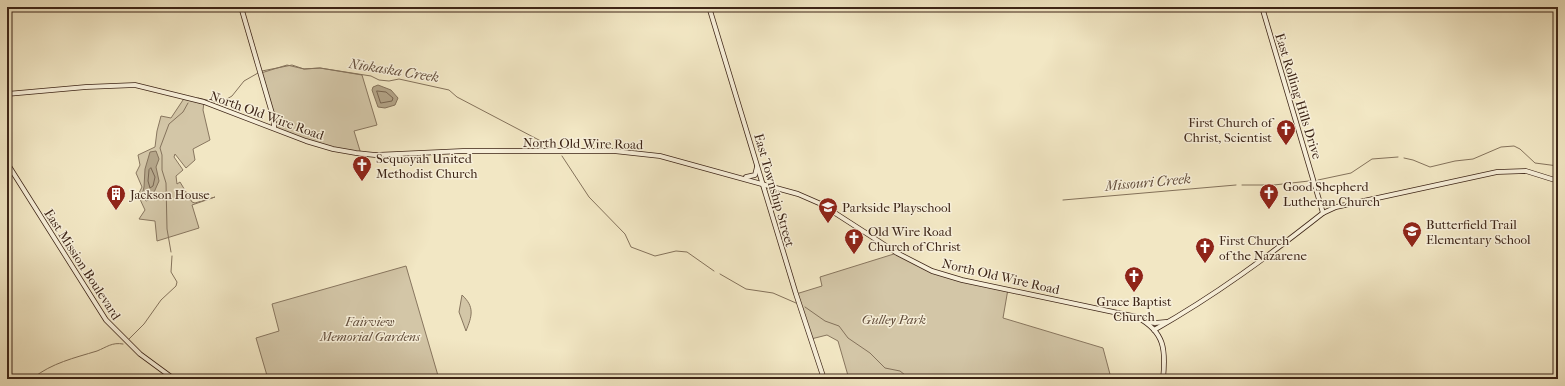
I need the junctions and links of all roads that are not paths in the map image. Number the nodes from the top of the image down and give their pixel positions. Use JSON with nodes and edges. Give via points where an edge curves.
{"nodes":[{"id":1,"x":241,"y":7,"type":"edge"},
{"id":2,"x":709,"y":7,"type":"edge"},
{"id":3,"x":1262,"y":7,"type":"edge"},
{"id":4,"x":7,"y":94,"type":"edge"},
{"id":5,"x":274,"y":128,"type":"junction"},
{"id":6,"x":7,"y":163,"type":"edge"},
{"id":7,"x":757,"y":165,"type":"junction"},
{"id":8,"x":742,"y":177,"type":"junction"},
{"id":9,"x":1558,"y":181,"type":"edge"},
{"id":10,"x":762,"y":183,"type":"junction"},
{"id":11,"x":1323,"y":213,"type":"junction"},
{"id":12,"x":1143,"y":321,"type":"junction"},
{"id":13,"x":1170,"y":321,"type":"junction"},
{"id":14,"x":1154,"y":330,"type":"junction"},
{"id":15,"x":174,"y":379,"type":"edge"},
{"id":16,"x":824,"y":379,"type":"edge"},
{"id":17,"x":1162,"y":379,"type":"edge"}],
"edges":[{"from":1,"to":5,"type":"street","via":[[274,120]]},
{"from":2,"to":7,"type":"street","name":"East Township Street"},
{"from":3,"to":11,"type":"street","name":"East Rolling Hills Drive"},
{"from":4,"to":5,"type":"street","name":"North Old Wire Road","via":[[93,86],[135,86],[204,102]]},
{"from":5,"to":8,"type":"street","name":"North Old Wire Road","via":[[322,146],[375,155],[464,151],[632,152],[660,156]]},
{"from":6,"to":15,"type":"street","name":"East Mission Boulevard","via":[[106,320],[140,354]]},
{"from":7,"to":8,"type":"street","via":[[755,175]]},
{"from":7,"to":10,"type":"street","name":"East Township Street"},
{"from":8,"to":10,"type":"street","name":"North Old Wire Road"},
{"from":9,"to":11,"type":"street","via":[[1526,171],[1497,172],[1348,203]]},
{"from":10,"to":12,"type":"street","name":"North Old Wire Road","via":[[821,204],[889,249],[932,271],[962,280],[1132,315]]},
{"from":10,"to":16,"type":"street","name":"East Township Street"},
{"from":11,"to":13,"type":"street","via":[[1246,273]]},
{"from":12,"to":13,"type":"street"},
{"from":12,"to":14,"type":"street","name":"North Old Wire Road"},
{"from":13,"to":14,"type":"street"},
{"from":14,"to":17,"type":"street","name":"North Old Wire Road","via":[[1164,351]]}]}
